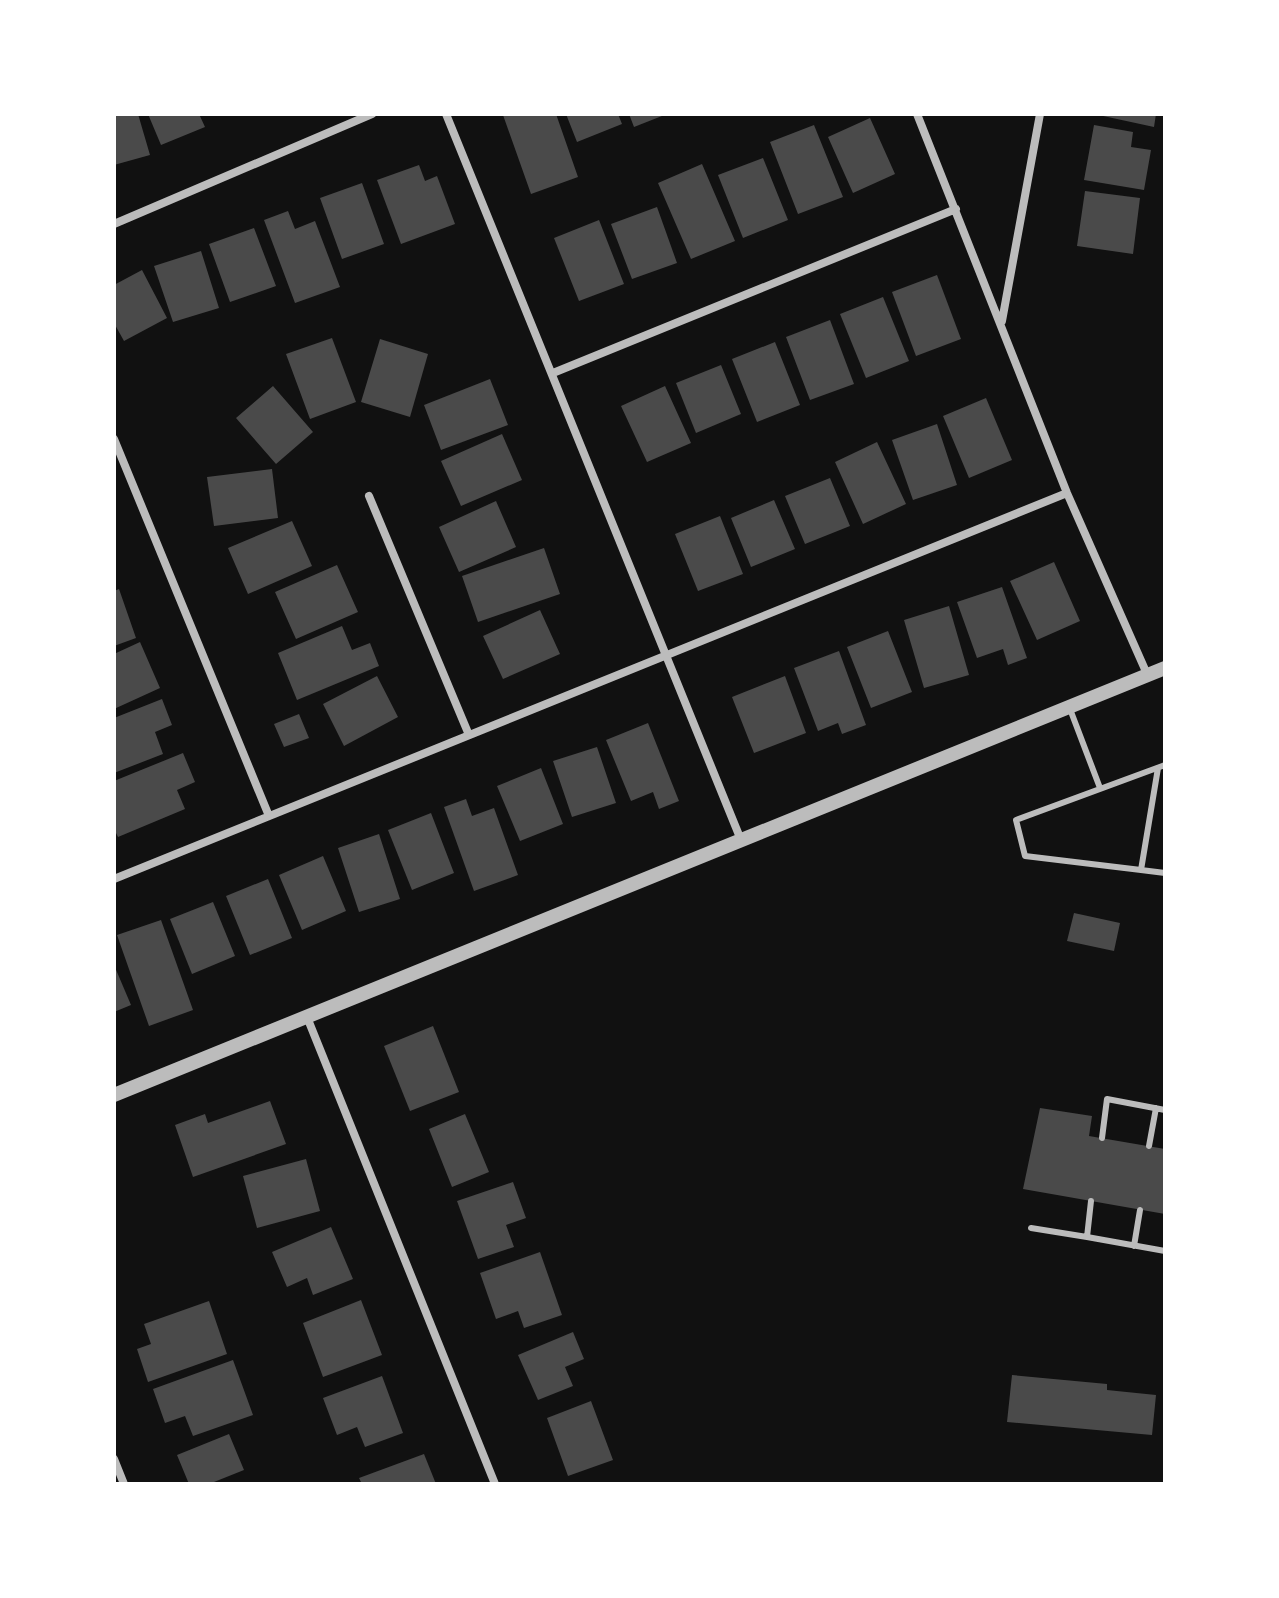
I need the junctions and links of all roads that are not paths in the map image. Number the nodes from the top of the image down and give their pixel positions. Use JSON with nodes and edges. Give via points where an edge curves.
{"nodes":[{"id":1,"x":372,"y":114,"type":"edge"},
{"id":2,"x":446,"y":114,"type":"edge"},
{"id":3,"x":917,"y":114,"type":"edge"},
{"id":4,"x":1040,"y":114,"type":"edge"},
{"id":5,"x":956,"y":209,"type":"junction"},
{"id":6,"x":114,"y":224,"type":"edge"},
{"id":7,"x":1002,"y":321,"type":"junction"},
{"id":8,"x":553,"y":373,"type":"junction"},
{"id":9,"x":114,"y":439,"type":"edge"},
{"id":10,"x":1067,"y":493,"type":"junction"},
{"id":11,"x":369,"y":496,"type":"dead end"},
{"id":12,"x":667,"y":654,"type":"junction"},
{"id":13,"x":1165,"y":668,"type":"edge"},
{"id":14,"x":1147,"y":674,"type":"junction"},
{"id":15,"x":1068,"y":706,"type":"junction"},
{"id":16,"x":469,"y":735,"type":"junction"},
{"id":17,"x":1162,"y":767,"type":"edge"},
{"id":18,"x":1100,"y":788,"type":"junction"},
{"id":19,"x":269,"y":816,"type":"junction"},
{"id":20,"x":741,"y":840,"type":"junction"},
{"id":21,"x":1141,"y":870,"type":"junction"},
{"id":22,"x":1165,"y":873,"type":"edge"},
{"id":23,"x":114,"y":879,"type":"edge"},
{"id":24,"x":307,"y":1017,"type":"junction"},
{"id":25,"x":114,"y":1095,"type":"edge"},
{"id":26,"x":1156,"y":1108,"type":"junction"},
{"id":27,"x":1165,"y":1110,"type":"edge"},
{"id":28,"x":1102,"y":1138,"type":"dead end"},
{"id":29,"x":1149,"y":1146,"type":"dead end"},
{"id":30,"x":1091,"y":1201,"type":"dead end"},
{"id":31,"x":1140,"y":1210,"type":"dead end"},
{"id":32,"x":1031,"y":1228,"type":"dead end"},
{"id":33,"x":1087,"y":1237,"type":"junction"},
{"id":34,"x":1134,"y":1246,"type":"junction"},
{"id":35,"x":1165,"y":1251,"type":"edge"},
{"id":36,"x":114,"y":1459,"type":"edge"},
{"id":37,"x":124,"y":1484,"type":"edge"},
{"id":38,"x":495,"y":1484,"type":"edge"}],
"edges":[{"from":1,"to":6,"type":"street"},
{"from":2,"to":8,"type":"street"},
{"from":3,"to":5,"type":"street"},
{"from":4,"to":7,"type":"street"},
{"from":5,"to":7,"type":"street"},
{"from":5,"to":8,"type":"street"},
{"from":7,"to":10,"type":"street"},
{"from":8,"to":12,"type":"street"},
{"from":9,"to":19,"type":"street"},
{"from":10,"to":12,"type":"street"},
{"from":10,"to":14,"type":"street"},
{"from":11,"to":16,"type":"street"},
{"from":12,"to":16,"type":"street"},
{"from":12,"to":20,"type":"street"},
{"from":13,"to":14,"type":"street"},
{"from":14,"to":15,"type":"street"},
{"from":15,"to":18,"type":"lane"},
{"from":15,"to":20,"type":"street"},
{"from":16,"to":19,"type":"street"},
{"from":17,"to":18,"type":"lane"},
{"from":17,"to":21,"type":"lane"},
{"from":18,"to":21,"type":"lane","via":[[1016,820],[1025,856]]},
{"from":19,"to":23,"type":"street"},
{"from":20,"to":24,"type":"street"},
{"from":21,"to":22,"type":"lane"},
{"from":24,"to":25,"type":"street"},
{"from":24,"to":38,"type":"street"},
{"from":26,"to":27,"type":"lane"},
{"from":26,"to":28,"type":"lane","via":[[1107,1099]]},
{"from":26,"to":29,"type":"lane"},
{"from":30,"to":33,"type":"lane"},
{"from":31,"to":34,"type":"lane"},
{"from":32,"to":33,"type":"lane"},
{"from":33,"to":34,"type":"lane"},
{"from":34,"to":35,"type":"lane"},
{"from":36,"to":37,"type":"street"}]}
